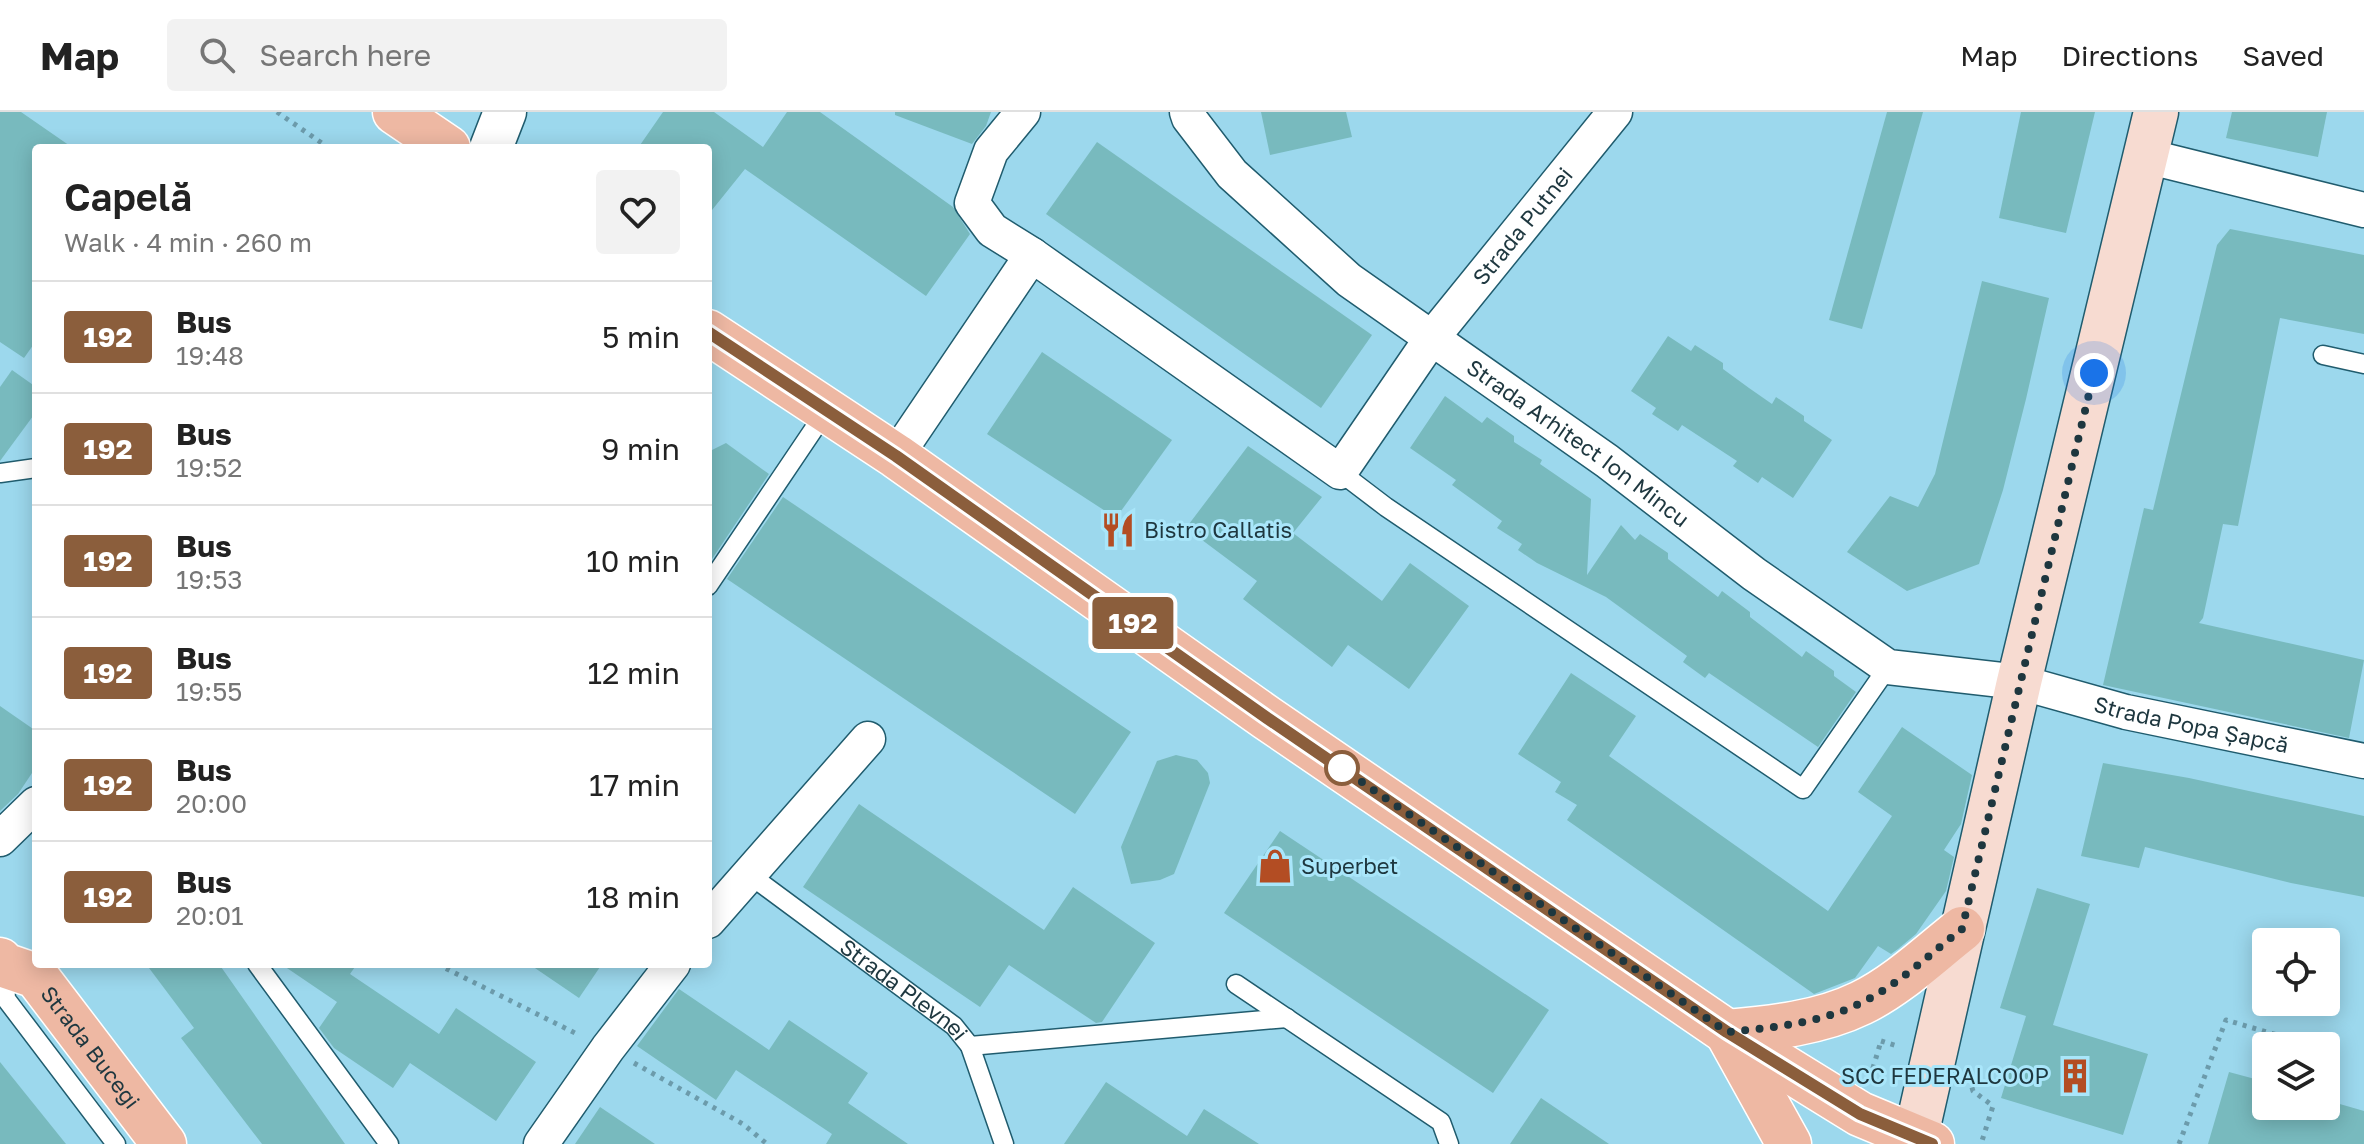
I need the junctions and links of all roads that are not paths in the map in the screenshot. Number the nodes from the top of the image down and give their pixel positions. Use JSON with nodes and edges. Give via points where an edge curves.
{"nodes":[{"id":1,"x":395,"y":112,"type":"edge"},
{"id":2,"x":505,"y":112,"type":"edge"},
{"id":3,"x":1023,"y":112,"type":"edge"},
{"id":4,"x":1615,"y":112,"type":"edge"},
{"id":5,"x":2156,"y":112,"type":"edge"},
{"id":6,"x":1181,"y":114,"type":"edge"},
{"id":7,"x":442,"y":144,"type":"edge"},
{"id":8,"x":493,"y":144,"type":"edge"},
{"id":9,"x":2146,"y":156,"type":"junction"},
{"id":10,"x":2364,"y":210,"type":"edge"},
{"id":11,"x":1032,"y":255,"type":"junction"},
{"id":12,"x":712,"y":335,"type":"edge"},
{"id":13,"x":1431,"y":339,"type":"junction"},
{"id":14,"x":2323,"y":355,"type":"dead end"},
{"id":15,"x":2364,"y":364,"type":"edge"},
{"id":16,"x":826,"y":411,"type":"junction"},
{"id":17,"x":896,"y":456,"type":"junction"},
{"id":18,"x":32,"y":469,"type":"edge"},
{"id":19,"x":1340,"y":472,"type":"junction"},
{"id":20,"x":0,"y":473,"type":"edge"},
{"id":21,"x":712,"y":580,"type":"edge"},
{"id":22,"x":1888,"y":667,"type":"junction"},
{"id":23,"x":2019,"y":682,"type":"junction"},
{"id":24,"x":868,"y":739,"type":"dead end"},
{"id":25,"x":2364,"y":761,"type":"edge"},
{"id":26,"x":32,"y":808,"type":"edge"},
{"id":27,"x":0,"y":839,"type":"edge"},
{"id":28,"x":750,"y":875,"type":"junction"},
{"id":29,"x":712,"y":917,"type":"edge"},
{"id":30,"x":1962,"y":929,"type":"junction"},
{"id":31,"x":2,"y":963,"type":"edge"},
{"id":32,"x":260,"y":968,"type":"edge"},
{"id":33,"x":670,"y":968,"type":"edge"},
{"id":34,"x":1236,"y":984,"type":"dead end"},
{"id":35,"x":1287,"y":1018,"type":"junction"},
{"id":36,"x":1727,"y":1032,"type":"junction"},
{"id":37,"x":970,"y":1046,"type":"junction"},
{"id":38,"x":1920,"y":1142,"type":"edge"},
{"id":39,"x":116,"y":1144,"type":"edge"},
{"id":40,"x":164,"y":1144,"type":"edge"},
{"id":41,"x":389,"y":1144,"type":"edge"},
{"id":42,"x":541,"y":1144,"type":"edge"},
{"id":43,"x":1004,"y":1144,"type":"edge"},
{"id":44,"x":1449,"y":1144,"type":"edge"},
{"id":45,"x":1789,"y":1144,"type":"edge"}],
"edges":[{"from":1,"to":7,"type":"main road"},
{"from":2,"to":8,"type":"street"},
{"from":3,"to":11,"type":"street","via":[[991,151],[972,203],[992,230]]},
{"from":4,"to":13,"type":"street","name":"Strada Putnei"},
{"from":5,"to":9,"type":"main road"},
{"from":6,"to":13,"type":"street","name":"Strada Arhitect Ion Mincu","via":[[1232,174],[1349,280]]},
{"from":9,"to":10,"type":"street"},
{"from":9,"to":23,"type":"main road"},
{"from":11,"to":17,"type":"street"},
{"from":11,"to":19,"type":"street"},
{"from":12,"to":16,"type":"main road"},
{"from":13,"to":19,"type":"street","name":"Strada Putnei"},
{"from":13,"to":22,"type":"street","name":"Strada Arhitect Ion Mincu"},
{"from":14,"to":15,"type":"lane"},
{"from":16,"to":17,"type":"main road"},
{"from":16,"to":21,"type":"lane"},
{"from":17,"to":36,"type":"main road"},
{"from":18,"to":20,"type":"lane"},
{"from":19,"to":22,"type":"lane","via":[[1803,789]]},
{"from":22,"to":23,"type":"street","name":"Strada Arhitect Ion Mincu"},
{"from":23,"to":25,"type":"street","name":"Strada Popa Șapcă","via":[[2126,712]]},
{"from":23,"to":30,"type":"main road"},
{"from":24,"to":28,"type":"street"},
{"from":26,"to":27,"type":"street"},
{"from":28,"to":29,"type":"street"},
{"from":28,"to":37,"type":"lane","name":"Strada Plevnei","via":[[954,1026]]},
{"from":30,"to":36,"type":"main road","via":[[1861,1003],[1825,1016]]},
{"from":30,"to":38,"type":"main road"},
{"from":31,"to":39,"type":"lane","name":"Strada Bucegi","via":[[6,999]]},
{"from":31,"to":40,"type":"main road","name":"Strada Bucegi","via":[[36,976]]},
{"from":32,"to":41,"type":"lane"},
{"from":33,"to":42,"type":"street"},
{"from":34,"to":35,"type":"lane"},
{"from":35,"to":37,"type":"lane"},
{"from":35,"to":44,"type":"lane","via":[[1441,1122]]},
{"from":36,"to":38,"type":"main road","via":[[1860,1114]]},
{"from":36,"to":45,"type":"main road"},
{"from":37,"to":43,"type":"lane","name":"Strada Plevnei"}]}
